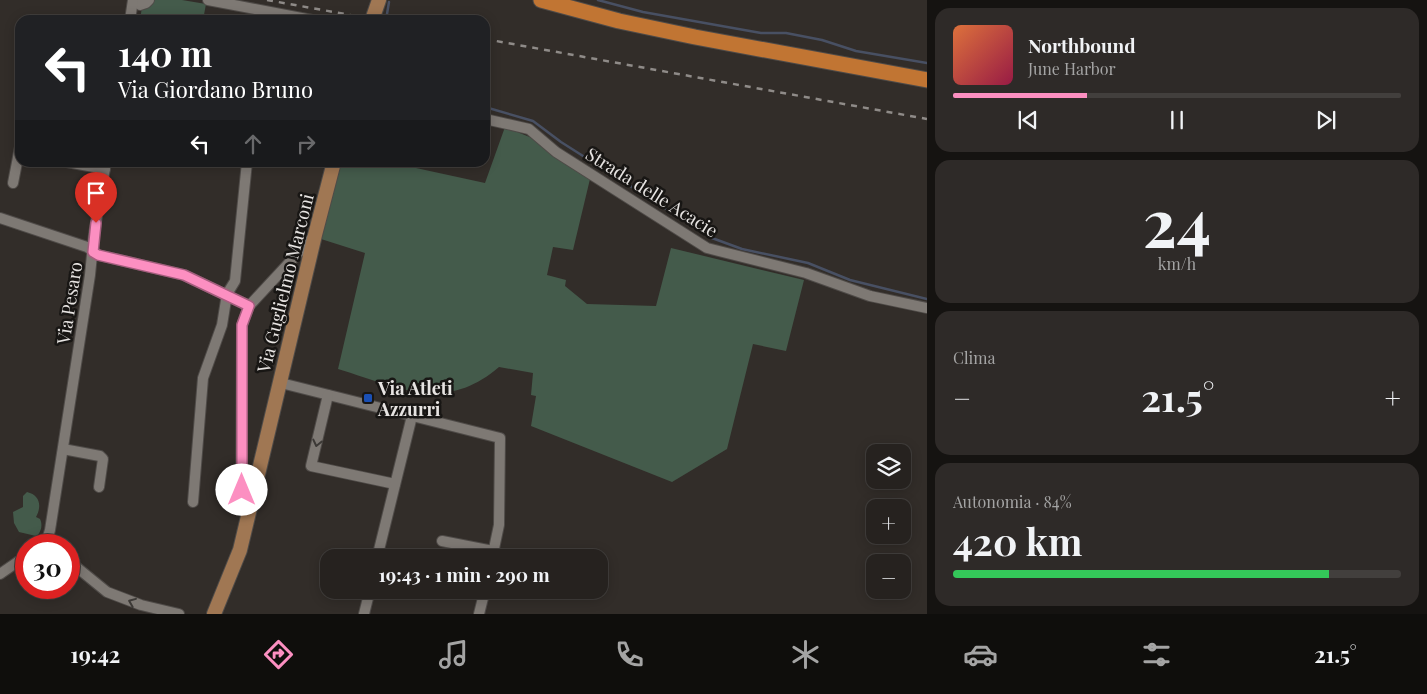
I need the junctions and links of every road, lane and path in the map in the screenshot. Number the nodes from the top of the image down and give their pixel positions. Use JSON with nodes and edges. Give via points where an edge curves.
{"nodes":[{"id":1,"x":208,"y":0,"type":"edge"},
{"id":2,"x":541,"y":0,"type":"edge"},
{"id":3,"x":139,"y":1,"type":"edge"},
{"id":4,"x":377,"y":1,"type":"edge"},
{"id":5,"x":132,"y":15,"type":"edge"},
{"id":6,"x":276,"y":15,"type":"edge"},
{"id":7,"x":373,"y":15,"type":"edge"},
{"id":8,"x":927,"y":80,"type":"edge"},
{"id":9,"x":490,"y":120,"type":"edge"},
{"id":10,"x":16,"y":167,"type":"edge"},
{"id":11,"x":106,"y":167,"type":"edge"},
{"id":12,"x":246,"y":167,"type":"edge"},
{"id":13,"x":333,"y":167,"type":"edge"},
{"id":14,"x":13,"y":183,"type":"dead end"},
{"id":15,"x":0,"y":218,"type":"edge"},
{"id":16,"x":315,"y":235,"type":"junction"},
{"id":17,"x":93,"y":252,"type":"junction"},
{"id":18,"x":227,"y":294,"type":"junction"},
{"id":19,"x":249,"y":306,"type":"junction"},
{"id":20,"x":927,"y":308,"type":"edge"},
{"id":21,"x":280,"y":383,"type":"junction"},
{"id":22,"x":328,"y":395,"type":"junction"},
{"id":23,"x":412,"y":416,"type":"junction"},
{"id":24,"x":63,"y":449,"type":"junction"},
{"id":25,"x":395,"y":484,"type":"junction"},
{"id":26,"x":99,"y":487,"type":"dead end"},
{"id":27,"x":193,"y":502,"type":"dead end"},
{"id":28,"x":248,"y":516,"type":"junction"},
{"id":29,"x":49,"y":534,"type":"edge"},
{"id":30,"x":442,"y":541,"type":"dead end"},
{"id":31,"x":380,"y":549,"type":"edge"},
{"id":32,"x":473,"y":549,"type":"edge"},
{"id":33,"x":494,"y":549,"type":"edge"},
{"id":34,"x":15,"y":564,"type":"edge"},
{"id":35,"x":80,"y":570,"type":"edge"},
{"id":36,"x":0,"y":574,"type":"edge"},
{"id":37,"x":368,"y":599,"type":"edge"},
{"id":38,"x":483,"y":599,"type":"edge"},
{"id":39,"x":179,"y":614,"type":"edge"},
{"id":40,"x":214,"y":614,"type":"edge"},
{"id":41,"x":364,"y":614,"type":"edge"},
{"id":42,"x":479,"y":614,"type":"edge"}],
"edges":[{"from":1,"to":6,"type":"street"},
{"from":2,"to":8,"type":"main road","via":[[619,22]]},
{"from":3,"to":5,"type":"street"},
{"from":4,"to":7,"type":"street"},
{"from":9,"to":20,"type":"street","name":"Strada delle Acacie","via":[[529,129],[556,152],[707,248],[806,273],[870,296]]},
{"from":10,"to":14,"type":"street"},
{"from":11,"to":17,"type":"street","name":"Via Pesaro"},
{"from":12,"to":18,"type":"street","via":[[235,281]]},
{"from":13,"to":16,"type":"street","name":"Via Guglielmo Marconi"},
{"from":15,"to":17,"type":"street","via":[[87,247]]},
{"from":16,"to":19,"type":"street"},
{"from":16,"to":21,"type":"street","name":"Via Guglielmo Marconi"},
{"from":17,"to":18,"type":"street","via":[[184,275]]},
{"from":17,"to":24,"type":"street","name":"Via Pesaro"},
{"from":18,"to":19,"type":"street"},
{"from":18,"to":27,"type":"street","via":[[222,324],[203,378]]},
{"from":19,"to":28,"type":"street","via":[[242,325],[241,508]]},
{"from":21,"to":22,"type":"street"},
{"from":21,"to":28,"type":"street","name":"Via Guglielmo Marconi"},
{"from":22,"to":23,"type":"street"},
{"from":22,"to":25,"type":"street","one_way":true,"via":[[311,466]]},
{"from":23,"to":25,"type":"street"},
{"from":23,"to":33,"type":"street","via":[[500,438],[499,525]]},
{"from":24,"to":26,"type":"street","via":[[104,458]]},
{"from":24,"to":29,"type":"street","name":"Via Pesaro"},
{"from":25,"to":31,"type":"street"},
{"from":28,"to":40,"type":"street","name":"Via Guglielmo Marconi","via":[[240,550]]},
{"from":30,"to":32,"type":"street"},
{"from":34,"to":36,"type":"street"},
{"from":39,"to":35,"type":"street","one_way":true,"via":[[107,592]]},
{"from":37,"to":41,"type":"street"},
{"from":38,"to":42,"type":"street"}]}
